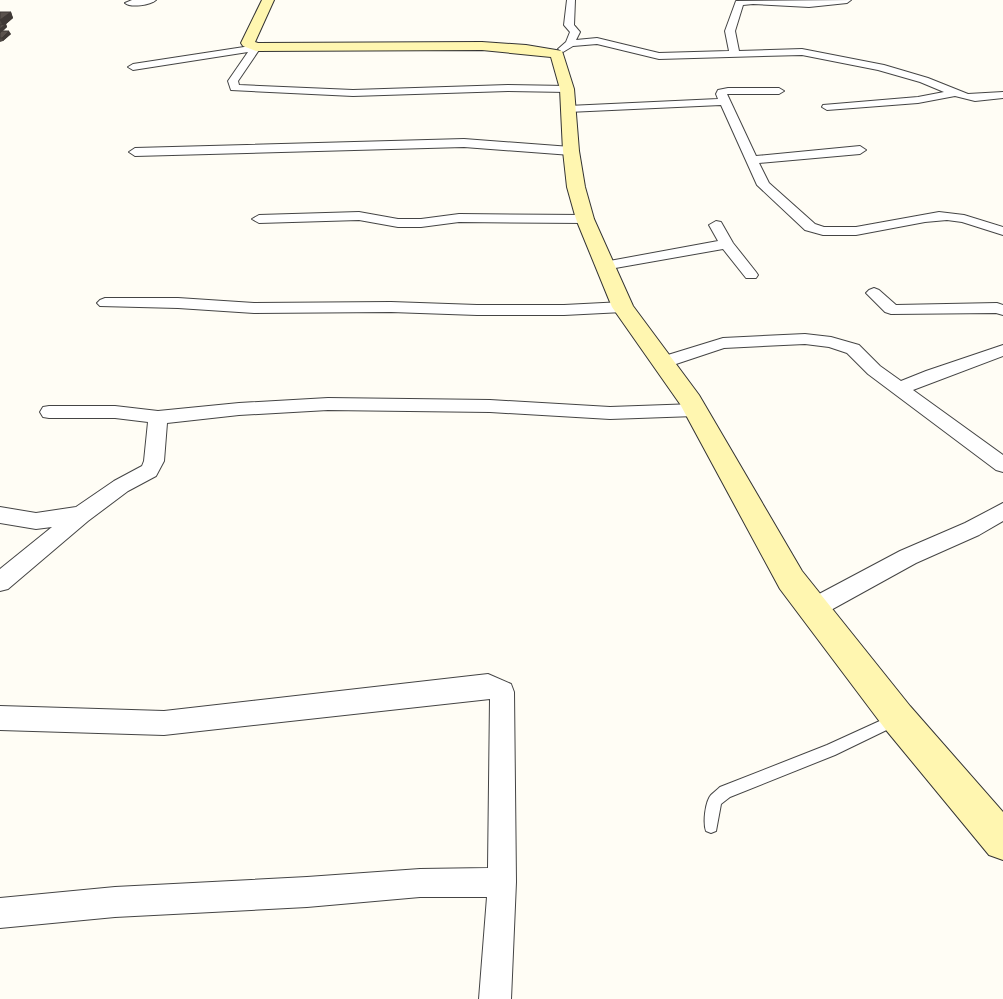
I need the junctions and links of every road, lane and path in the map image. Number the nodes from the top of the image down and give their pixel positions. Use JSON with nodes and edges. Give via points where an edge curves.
{"nodes":[{"id":1,"x":152,"y":0,"type":"edge"},
{"id":2,"x":268,"y":0,"type":"edge"},
{"id":3,"x":571,"y":0,"type":"edge"},
{"id":4,"x":848,"y":0,"type":"edge"},
{"id":5,"x":129,"y":3,"type":"dead end"},
{"id":6,"x":254,"y":46,"type":"junction"},
{"id":7,"x":564,"y":48,"type":"junction"},
{"id":8,"x":731,"y":54,"type":"junction"},
{"id":9,"x":898,"y":62,"type":"dead end"},
{"id":10,"x":880,"y":66,"type":"junction"},
{"id":11,"x":133,"y":67,"type":"dead end"},
{"id":12,"x":779,"y":91,"type":"dead end"},
{"id":13,"x":956,"y":93,"type":"junction"},
{"id":14,"x":1003,"y":95,"type":"edge"},
{"id":15,"x":568,"y":99,"type":"junction"},
{"id":16,"x":723,"y":102,"type":"junction"},
{"id":17,"x":826,"y":107,"type":"dead end"},
{"id":18,"x":571,"y":150,"type":"junction"},
{"id":19,"x":860,"y":150,"type":"dead end"},
{"id":20,"x":135,"y":152,"type":"dead end"},
{"id":21,"x":750,"y":160,"type":"junction"},
{"id":22,"x":259,"y":219,"type":"dead end"},
{"id":23,"x":585,"y":219,"type":"junction"},
{"id":24,"x":716,"y":225,"type":"dead end"},
{"id":25,"x":1003,"y":231,"type":"edge"},
{"id":26,"x":727,"y":244,"type":"junction"},
{"id":27,"x":604,"y":266,"type":"junction"},
{"id":28,"x":751,"y":275,"type":"dead end"},
{"id":29,"x":874,"y":293,"type":"dead end"},
{"id":30,"x":105,"y":303,"type":"dead end"},
{"id":31,"x":623,"y":307,"type":"junction"},
{"id":32,"x":1003,"y":310,"type":"edge"},
{"id":33,"x":1003,"y":350,"type":"edge"},
{"id":34,"x":664,"y":362,"type":"junction"},
{"id":35,"x":900,"y":389,"type":"junction"},
{"id":36,"x":695,"y":410,"type":"junction"},
{"id":37,"x":49,"y":412,"type":"dead end"},
{"id":38,"x":158,"y":417,"type":"junction"},
{"id":39,"x":1003,"y":465,"type":"edge"},
{"id":40,"x":1003,"y":511,"type":"edge"},
{"id":41,"x":0,"y":515,"type":"edge"},
{"id":42,"x":80,"y":515,"type":"junction"},
{"id":43,"x":0,"y":582,"type":"edge"},
{"id":44,"x":812,"y":609,"type":"junction"},
{"id":45,"x":0,"y":718,"type":"edge"},
{"id":46,"x":898,"y":718,"type":"junction"},
{"id":47,"x":711,"y":826,"type":"dead end"},
{"id":48,"x":1003,"y":841,"type":"edge"},
{"id":49,"x":502,"y":882,"type":"junction"},
{"id":50,"x":0,"y":913,"type":"edge"},
{"id":51,"x":495,"y":999,"type":"edge"}],
"edges":[{"from":1,"to":5,"type":"street"},
{"from":2,"to":6,"type":"street","via":[[248,43]]},
{"from":3,"to":7,"type":"street","via":[[569,25],[574,32]]},
{"from":4,"to":8,"type":"street","via":[[809,4],[739,3],[730,31],[734,52]]},
{"from":6,"to":7,"type":"street"},
{"from":6,"to":11,"type":"street"},
{"from":6,"to":15,"type":"street","via":[[233,81],[235,88],[353,93],[508,88]]},
{"from":7,"to":8,"type":"street","via":[[597,41],[659,56]]},
{"from":7,"to":15,"type":"street"},
{"from":8,"to":10,"type":"street","via":[[802,52]]},
{"from":9,"to":10,"type":"street"},
{"from":10,"to":13,"type":"street"},
{"from":12,"to":16,"type":"street","via":[[722,92]]},
{"from":13,"to":14,"type":"street","via":[[974,98]]},
{"from":13,"to":17,"type":"street","via":[[918,100]]},
{"from":15,"to":16,"type":"street"},
{"from":15,"to":18,"type":"street"},
{"from":16,"to":21,"type":"street"},
{"from":18,"to":20,"type":"street","via":[[464,143]]},
{"from":18,"to":23,"type":"street"},
{"from":19,"to":21,"type":"street"},
{"from":21,"to":25,"type":"street","via":[[763,185],[810,227],[818,230],[839,233],[941,216],[974,221]]},
{"from":22,"to":23,"type":"street","via":[[342,215],[421,223],[458,218]]},
{"from":23,"to":27,"type":"street"},
{"from":24,"to":26,"type":"street"},
{"from":26,"to":27,"type":"street"},
{"from":26,"to":28,"type":"street"},
{"from":27,"to":31,"type":"street"},
{"from":29,"to":32,"type":"street","via":[[891,309]]},
{"from":30,"to":31,"type":"street","via":[[477,310]]},
{"from":31,"to":34,"type":"street"},
{"from":33,"to":35,"type":"street"},
{"from":34,"to":35,"type":"street","via":[[723,343],[805,339],[853,349]]},
{"from":34,"to":36,"type":"street"},
{"from":35,"to":39,"type":"street"},
{"from":36,"to":38,"type":"street","via":[[610,413],[490,406],[328,404]]},
{"from":36,"to":44,"type":"street","via":[[791,580]]},
{"from":37,"to":38,"type":"street","via":[[115,412]]},
{"from":38,"to":42,"type":"street","via":[[154,461],[149,471]]},
{"from":40,"to":44,"type":"street"},
{"from":41,"to":42,"type":"street","via":[[36,521]]},
{"from":42,"to":43,"type":"street"},
{"from":44,"to":46,"type":"street"},
{"from":45,"to":49,"type":"street","via":[[164,723],[488,686],[502,692]]},
{"from":46,"to":47,"type":"lane","via":[[830,750],[725,792],[715,801]]},
{"from":46,"to":48,"type":"street"},
{"from":49,"to":50,"type":"street","via":[[420,883],[115,902]]},
{"from":49,"to":51,"type":"street"}]}
